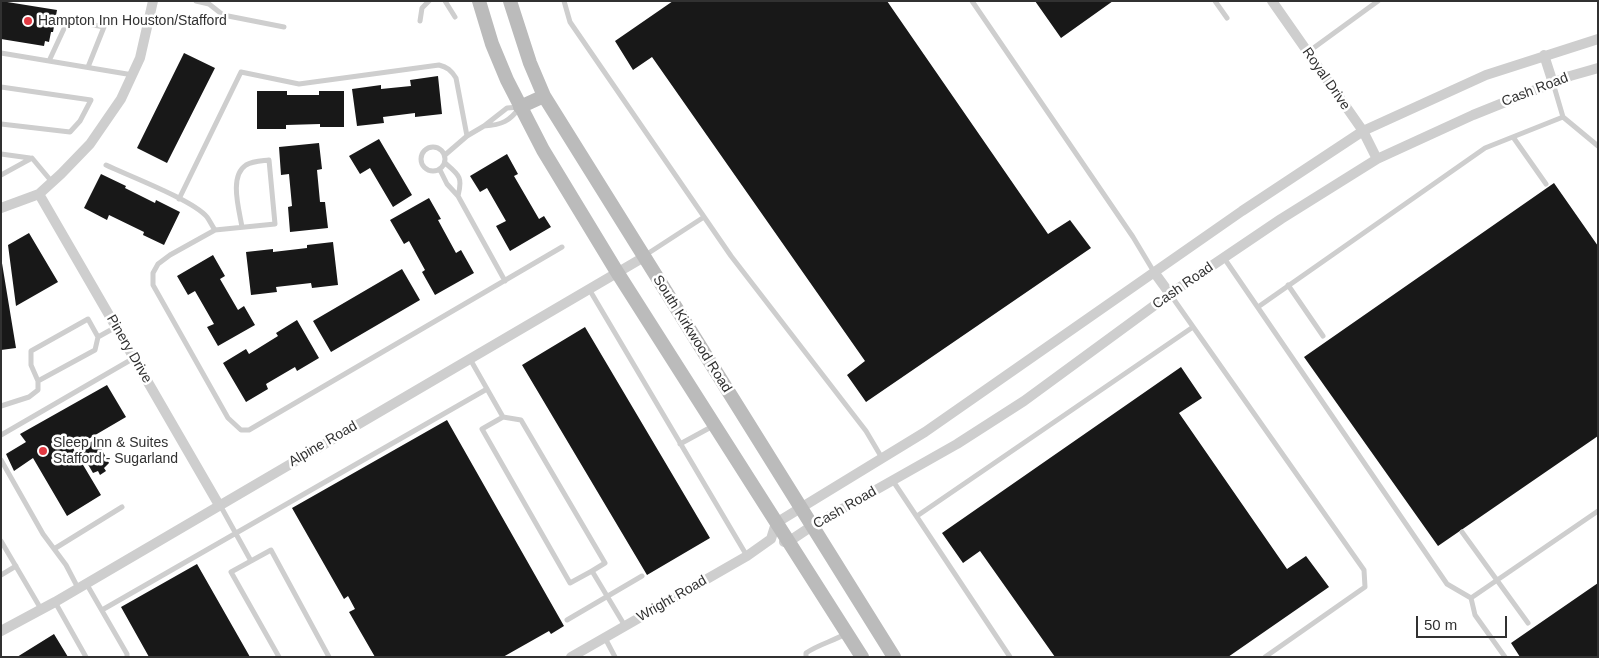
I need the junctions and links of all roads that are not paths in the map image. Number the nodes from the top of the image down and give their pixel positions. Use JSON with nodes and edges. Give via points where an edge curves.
{"nodes":[{"id":1,"x":152,"y":1,"type":"edge"},
{"id":2,"x":196,"y":1,"type":"edge"},
{"id":3,"x":429,"y":1,"type":"edge"},
{"id":4,"x":445,"y":1,"type":"edge"},
{"id":5,"x":479,"y":1,"type":"edge"},
{"id":6,"x":510,"y":1,"type":"edge"},
{"id":7,"x":564,"y":1,"type":"edge"},
{"id":8,"x":972,"y":1,"type":"edge"},
{"id":9,"x":1215,"y":1,"type":"edge"},
{"id":10,"x":1272,"y":1,"type":"edge"},
{"id":11,"x":1378,"y":1,"type":"edge"},
{"id":12,"x":455,"y":17,"type":"dead end"},
{"id":13,"x":1227,"y":18,"type":"dead end"},
{"id":14,"x":420,"y":21,"type":"dead end"},
{"id":15,"x":284,"y":27,"type":"dead end"},
{"id":16,"x":1598,"y":39,"type":"edge"},
{"id":17,"x":1307,"y":52,"type":"junction"},
{"id":18,"x":1,"y":53,"type":"edge"},
{"id":19,"x":1544,"y":56,"type":"junction"},
{"id":20,"x":49,"y":61,"type":"junction"},
{"id":21,"x":88,"y":67,"type":"junction"},
{"id":22,"x":1598,"y":68,"type":"edge"},
{"id":23,"x":132,"y":75,"type":"junction"},
{"id":24,"x":1553,"y":83,"type":"junction"},
{"id":25,"x":1,"y":88,"type":"edge"},
{"id":26,"x":544,"y":96,"type":"junction"},
{"id":27,"x":520,"y":107,"type":"junction"},
{"id":28,"x":1563,"y":117,"type":"junction"},
{"id":29,"x":1,"y":124,"type":"edge"},
{"id":30,"x":484,"y":126,"type":"junction"},
{"id":31,"x":1363,"y":131,"type":"junction"},
{"id":32,"x":467,"y":136,"type":"junction"},
{"id":33,"x":1512,"y":137,"type":"junction"},
{"id":34,"x":1598,"y":146,"type":"edge"},
{"id":35,"x":1,"y":154,"type":"edge"},
{"id":36,"x":445,"y":155,"type":"junction"},
{"id":37,"x":32,"y":158,"type":"junction"},
{"id":38,"x":1377,"y":159,"type":"junction"},
{"id":39,"x":445,"y":163,"type":"junction"},
{"id":40,"x":106,"y":165,"type":"dead end"},
{"id":41,"x":440,"y":170,"type":"junction"},
{"id":42,"x":1,"y":175,"type":"edge"},
{"id":43,"x":52,"y":182,"type":"junction"},
{"id":44,"x":1546,"y":184,"type":"dead end"},
{"id":45,"x":39,"y":194,"type":"junction"},
{"id":46,"x":458,"y":196,"type":"junction"},
{"id":47,"x":179,"y":199,"type":"junction"},
{"id":48,"x":1,"y":208,"type":"edge"},
{"id":49,"x":704,"y":217,"type":"junction"},
{"id":50,"x":242,"y":227,"type":"junction"},
{"id":51,"x":215,"y":230,"type":"junction"},
{"id":52,"x":562,"y":247,"type":"dead end"},
{"id":53,"x":644,"y":257,"type":"junction"},
{"id":54,"x":1224,"y":258,"type":"junction"},
{"id":55,"x":617,"y":272,"type":"junction"},
{"id":56,"x":1154,"y":272,"type":"junction"},
{"id":57,"x":505,"y":281,"type":"junction"},
{"id":58,"x":1288,"y":285,"type":"junction"},
{"id":59,"x":589,"y":289,"type":"junction"},
{"id":60,"x":1170,"y":294,"type":"junction"},
{"id":61,"x":1258,"y":307,"type":"junction"},
{"id":62,"x":116,"y":327,"type":"junction"},
{"id":63,"x":1194,"y":327,"type":"junction"},
{"id":64,"x":1323,"y":336,"type":"dead end"},
{"id":65,"x":98,"y":337,"type":"junction"},
{"id":66,"x":134,"y":358,"type":"junction"},
{"id":67,"x":469,"y":359,"type":"junction"},
{"id":68,"x":38,"y":381,"type":"junction"},
{"id":69,"x":487,"y":389,"type":"junction"},
{"id":70,"x":1,"y":406,"type":"edge"},
{"id":71,"x":503,"y":417,"type":"junction"},
{"id":72,"x":714,"y":425,"type":"junction"},
{"id":73,"x":1,"y":435,"type":"edge"},
{"id":74,"x":680,"y":444,"type":"junction"},
{"id":75,"x":882,"y":458,"type":"junction"},
{"id":76,"x":1,"y":460,"type":"edge"},
{"id":77,"x":894,"y":480,"type":"junction"},
{"id":78,"x":219,"y":505,"type":"junction"},
{"id":79,"x":122,"y":507,"type":"dead end"},
{"id":80,"x":800,"y":507,"type":"junction"},
{"id":81,"x":1598,"y":511,"type":"edge"},
{"id":82,"x":917,"y":516,"type":"junction"},
{"id":83,"x":776,"y":523,"type":"junction"},
{"id":84,"x":812,"y":526,"type":"junction"},
{"id":85,"x":1462,"y":532,"type":"dead end"},
{"id":86,"x":236,"y":533,"type":"junction"},
{"id":87,"x":771,"y":539,"type":"junction"},
{"id":88,"x":1,"y":541,"type":"edge"},
{"id":89,"x":788,"y":542,"type":"junction"},
{"id":90,"x":54,"y":549,"type":"junction"},
{"id":91,"x":747,"y":556,"type":"junction"},
{"id":92,"x":251,"y":561,"type":"junction"},
{"id":93,"x":16,"y":566,"type":"junction"},
{"id":94,"x":592,"y":571,"type":"junction"},
{"id":95,"x":1,"y":575,"type":"edge"},
{"id":96,"x":642,"y":576,"type":"dead end"},
{"id":97,"x":1496,"y":580,"type":"junction"},
{"id":98,"x":82,"y":585,"type":"junction"},
{"id":99,"x":607,"y":596,"type":"junction"},
{"id":100,"x":1470,"y":598,"type":"junction"},
{"id":101,"x":55,"y":602,"type":"junction"},
{"id":102,"x":41,"y":609,"type":"junction"},
{"id":103,"x":102,"y":610,"type":"junction"},
{"id":104,"x":567,"y":620,"type":"dead end"},
{"id":105,"x":1528,"y":623,"type":"dead end"},
{"id":106,"x":625,"y":626,"type":"junction"},
{"id":107,"x":1,"y":631,"type":"edge"},
{"id":108,"x":847,"y":632,"type":"junction"},
{"id":109,"x":604,"y":638,"type":"junction"},
{"id":110,"x":1009,"y":655,"type":"edge"},
{"id":111,"x":86,"y":657,"type":"edge"},
{"id":112,"x":127,"y":657,"type":"edge"},
{"id":113,"x":279,"y":657,"type":"edge"},
{"id":114,"x":329,"y":657,"type":"edge"},
{"id":115,"x":571,"y":657,"type":"edge"},
{"id":116,"x":614,"y":657,"type":"edge"},
{"id":117,"x":806,"y":657,"type":"edge"},
{"id":118,"x":862,"y":657,"type":"edge"},
{"id":119,"x":894,"y":657,"type":"edge"},
{"id":120,"x":1002,"y":657,"type":"edge"},
{"id":121,"x":1265,"y":657,"type":"edge"},
{"id":122,"x":1505,"y":657,"type":"edge"}],
"edges":[{"from":1,"to":23,"type":"street","via":[[140,58]]},
{"from":2,"to":15,"type":"lane","via":[[209,4],[223,14]]},
{"from":3,"to":14,"type":"lane","via":[[422,8]]},
{"from":4,"to":12,"type":"lane"},
{"from":5,"to":27,"type":"main road","via":[[492,44]]},
{"from":6,"to":26,"type":"main road","name":"South Kirkwood Road"},
{"from":7,"to":49,"type":"lane","via":[[575,30]]},
{"from":8,"to":56,"type":"lane"},
{"from":9,"to":13,"type":"lane"},
{"from":10,"to":17,"type":"street","name":"Royal Drive"},
{"from":11,"to":17,"type":"lane"},
{"from":16,"to":19,"type":"street","name":"Cash Road"},
{"from":17,"to":31,"type":"street","name":"Royal Drive"},
{"from":18,"to":20,"type":"lane"},
{"from":19,"to":24,"type":"street"},
{"from":19,"to":31,"type":"street","name":"Cash Road","via":[[1486,75]]},
{"from":20,"to":21,"type":"lane"},
{"from":20,"to":21,"type":"lane","via":[[68,20],[104,27]]},
{"from":21,"to":23,"type":"lane"},
{"from":22,"to":24,"type":"street","name":"Cash Road"},
{"from":23,"to":43,"type":"street","via":[[121,99],[90,144]]},
{"from":24,"to":28,"type":"lane"},
{"from":24,"to":38,"type":"street","name":"Cash Road","via":[[1472,115]]},
{"from":25,"to":29,"type":"lane","via":[[91,100],[70,132]]},
{"from":26,"to":27,"type":"main road"},
{"from":26,"to":53,"type":"main road","name":"South Kirkwood Road"},
{"from":27,"to":30,"type":"lane","via":[[508,108]]},
{"from":27,"to":30,"type":"lane","via":[[512,119]]},
{"from":27,"to":55,"type":"main road"},
{"from":28,"to":33,"type":"lane"},
{"from":28,"to":34,"type":"lane"},
{"from":30,"to":32,"type":"lane"},
{"from":31,"to":38,"type":"street","name":"Royal Drive"},
{"from":31,"to":56,"type":"street","name":"Cash Road"},
{"from":32,"to":36,"type":"lane"},
{"from":32,"to":47,"type":"lane","via":[[456,78],[447,67],[439,65],[299,84],[241,72]]},
{"from":33,"to":44,"type":"lane"},
{"from":33,"to":58,"type":"lane","via":[[1485,148]]},
{"from":35,"to":37,"type":"lane"},
{"from":36,"to":39,"type":"lane"},
{"from":36,"to":41,"type":"lane","via":[[434,146],[421,155],[427,170]]},
{"from":37,"to":42,"type":"lane"},
{"from":37,"to":43,"type":"lane"},
{"from":38,"to":54,"type":"street","name":"Cash Road"},
{"from":39,"to":41,"type":"lane"},
{"from":39,"to":46,"type":"lane","via":[[459,175]]},
{"from":40,"to":47,"type":"lane"},
{"from":41,"to":46,"type":"lane"},
{"from":43,"to":45,"type":"street"},
{"from":45,"to":48,"type":"street"},
{"from":45,"to":62,"type":"street","name":"Pinery Drive"},
{"from":46,"to":57,"type":"lane"},
{"from":47,"to":51,"type":"lane","via":[[207,217]]},
{"from":49,"to":53,"type":"lane"},
{"from":49,"to":75,"type":"lane","via":[[866,431]]},
{"from":50,"to":50,"type":"lane","via":[[275,224],[269,160],[252,162],[238,172],[236,182]]},
{"from":50,"to":51,"type":"lane"},
{"from":51,"to":57,"type":"lane","via":[[158,264],[153,273],[153,285],[228,418],[241,430],[249,430]]},
{"from":52,"to":57,"type":"lane"},
{"from":53,"to":55,"type":"street","name":"Alpine Road"},
{"from":53,"to":80,"type":"main road","name":"South Kirkwood Road"},
{"from":54,"to":60,"type":"street","name":"Cash Road"},
{"from":54,"to":61,"type":"lane"},
{"from":55,"to":59,"type":"street","name":"Alpine Road"},
{"from":55,"to":72,"type":"main road"},
{"from":56,"to":60,"type":"street"},
{"from":56,"to":75,"type":"street","name":"Cash Road","via":[[925,432]]},
{"from":58,"to":61,"type":"lane"},
{"from":58,"to":64,"type":"lane"},
{"from":59,"to":67,"type":"street","name":"Alpine Road"},
{"from":59,"to":74,"type":"lane"},
{"from":60,"to":63,"type":"lane"},
{"from":60,"to":77,"type":"street","name":"Cash Road","via":[[1024,401]]},
{"from":61,"to":100,"type":"lane","via":[[1447,584]]},
{"from":62,"to":65,"type":"lane"},
{"from":62,"to":66,"type":"street","name":"Pinery Drive"},
{"from":63,"to":82,"type":"lane"},
{"from":63,"to":121,"type":"lane","via":[[1364,570],[1365,587]]},
{"from":65,"to":68,"type":"lane","via":[[95,350]]},
{"from":65,"to":68,"type":"lane","via":[[88,319],[30,352]]},
{"from":66,"to":73,"type":"lane"},
{"from":66,"to":78,"type":"street","name":"Pinery Drive"},
{"from":67,"to":69,"type":"lane"},
{"from":67,"to":78,"type":"street","name":"Alpine Road"},
{"from":68,"to":70,"type":"lane","via":[[38,390]]},
{"from":69,"to":71,"type":"lane"},
{"from":69,"to":86,"type":"lane"},
{"from":71,"to":94,"type":"lane","via":[[521,420],[605,563]]},
{"from":71,"to":94,"type":"lane","via":[[482,429],[570,583]]},
{"from":72,"to":74,"type":"lane"},
{"from":72,"to":83,"type":"main road"},
{"from":74,"to":91,"type":"lane"},
{"from":75,"to":80,"type":"street","name":"Cash Road"},
{"from":76,"to":90,"type":"lane"},
{"from":77,"to":82,"type":"lane"},
{"from":77,"to":84,"type":"street","name":"Cash Road"},
{"from":78,"to":86,"type":"lane"},
{"from":78,"to":98,"type":"street","name":"Alpine Road"},
{"from":79,"to":90,"type":"lane"},
{"from":80,"to":83,"type":"street"},
{"from":80,"to":84,"type":"main road","name":"South Kirkwood Road"},
{"from":81,"to":97,"type":"lane"},
{"from":82,"to":110,"type":"lane"},
{"from":83,"to":87,"type":"street"},
{"from":83,"to":89,"type":"main road"},
{"from":84,"to":89,"type":"street","name":"Cash Road"},
{"from":84,"to":119,"type":"main road","name":"South Kirkwood Road"},
{"from":85,"to":97,"type":"lane"},
{"from":86,"to":92,"type":"lane"},
{"from":86,"to":103,"type":"lane"},
{"from":87,"to":89,"type":"street"},
{"from":87,"to":91,"type":"street","name":"Wright Road"},
{"from":88,"to":93,"type":"lane"},
{"from":89,"to":108,"type":"main road"},
{"from":90,"to":98,"type":"lane"},
{"from":91,"to":106,"type":"street","name":"Wright Road"},
{"from":92,"to":113,"type":"lane","via":[[231,572]]},
{"from":92,"to":114,"type":"lane","via":[[271,550]]},
{"from":93,"to":95,"type":"lane"},
{"from":93,"to":102,"type":"lane"},
{"from":94,"to":99,"type":"lane"},
{"from":96,"to":99,"type":"lane"},
{"from":97,"to":100,"type":"lane"},
{"from":97,"to":105,"type":"lane"},
{"from":98,"to":101,"type":"street","name":"Alpine Road"},
{"from":98,"to":103,"type":"lane"},
{"from":99,"to":104,"type":"lane"},
{"from":99,"to":106,"type":"lane"},
{"from":100,"to":122,"type":"lane","via":[[1475,615]]},
{"from":101,"to":102,"type":"street","name":"Alpine Road"},
{"from":101,"to":111,"type":"lane"},
{"from":102,"to":107,"type":"street","name":"Alpine Road"},
{"from":103,"to":112,"type":"lane"},
{"from":106,"to":109,"type":"street","name":"Wright Road"},
{"from":108,"to":117,"type":"lane","via":[[817,646],[806,653]]},
{"from":108,"to":118,"type":"main road"},
{"from":109,"to":115,"type":"street","name":"Wright Road"},
{"from":109,"to":116,"type":"lane"},
{"from":110,"to":120,"type":"lane"}]}
